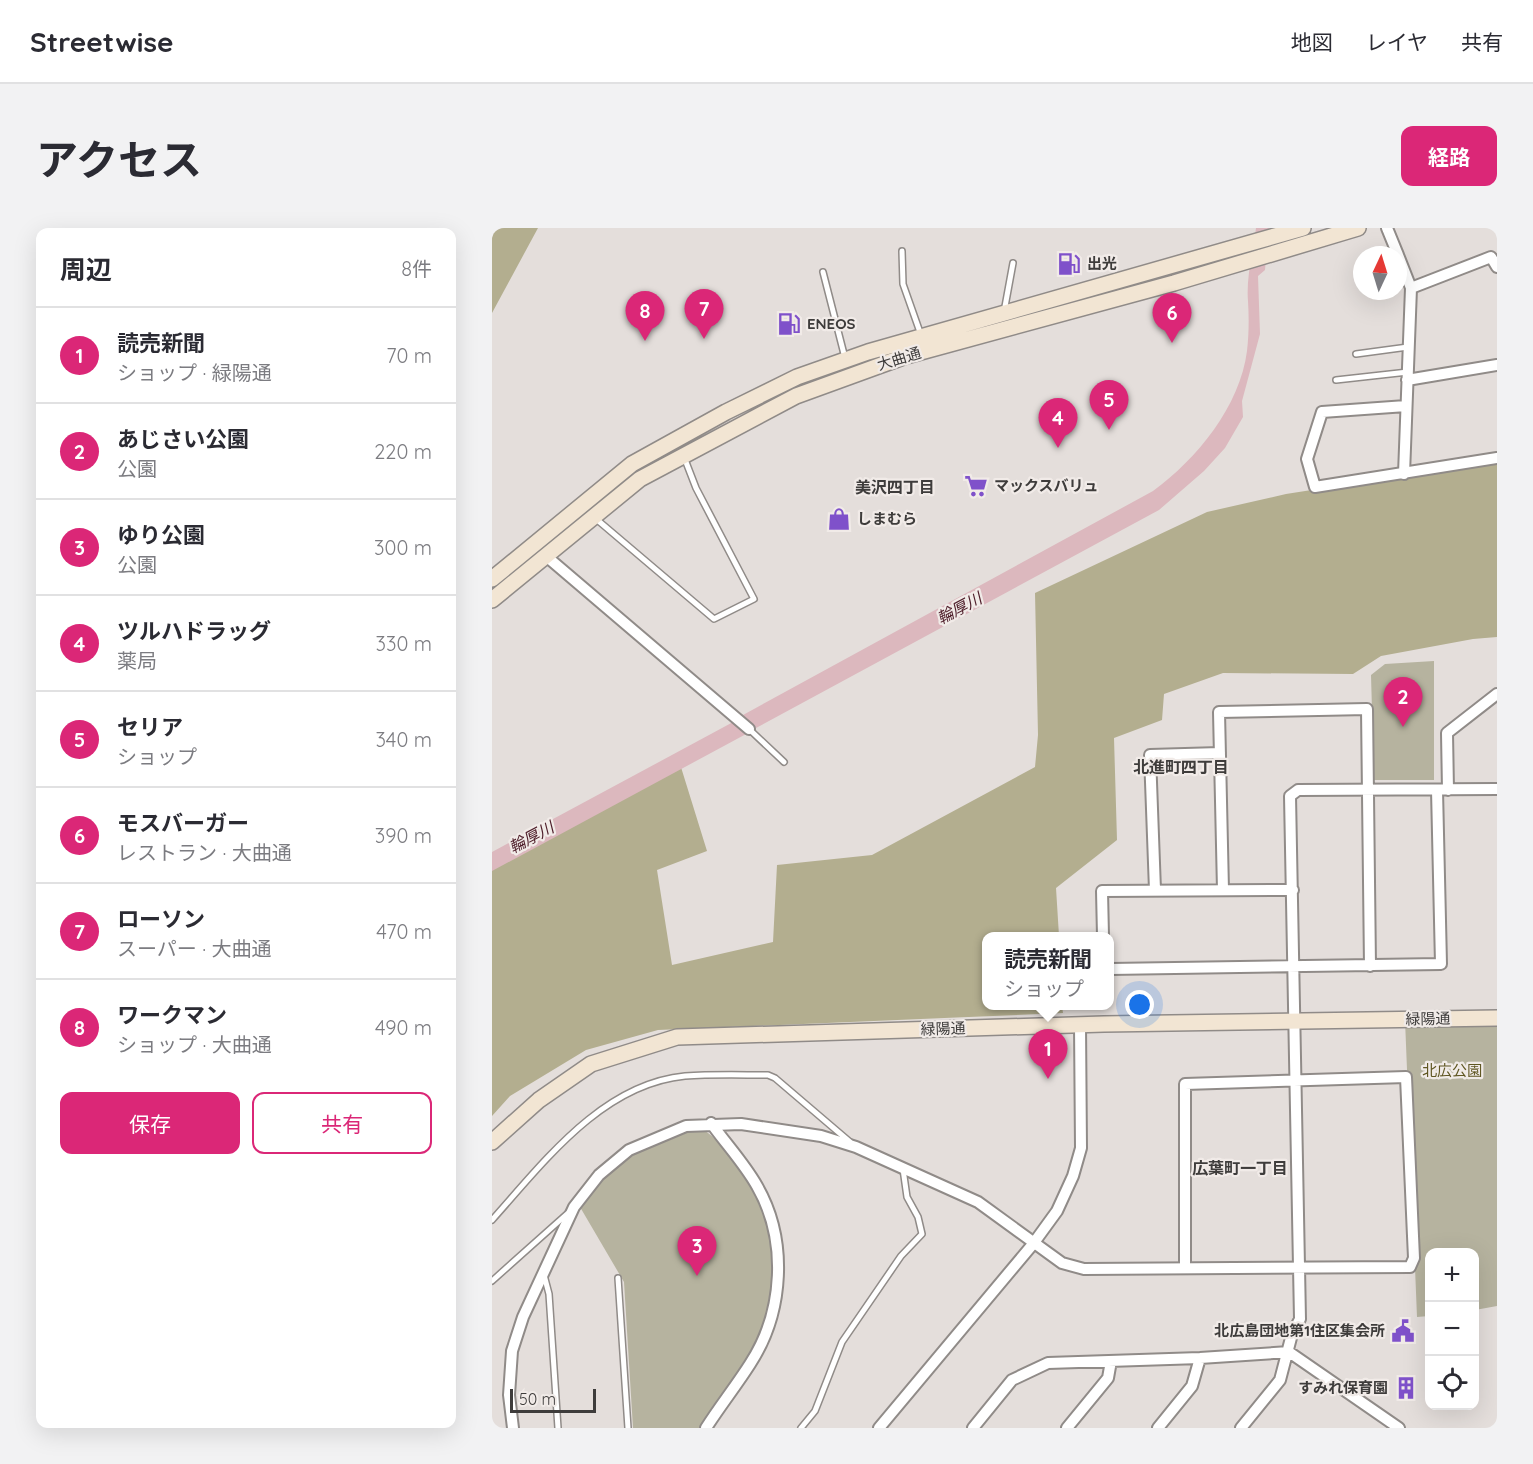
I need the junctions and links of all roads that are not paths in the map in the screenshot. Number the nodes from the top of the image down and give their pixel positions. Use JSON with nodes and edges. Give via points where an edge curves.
{"nodes":[{"id":1,"x":1302,"y":228,"type":"edge"},
{"id":2,"x":1358,"y":228,"type":"edge"},
{"id":3,"x":1387,"y":228,"type":"edge"},
{"id":4,"x":1394,"y":246,"type":"edge"},
{"id":5,"x":902,"y":251,"type":"dead end"},
{"id":6,"x":1227,"y":259,"type":"junction"},
{"id":7,"x":1013,"y":263,"type":"dead end"},
{"id":8,"x":1497,"y":267,"type":"edge"},
{"id":9,"x":824,"y":272,"type":"dead end"},
{"id":10,"x":1407,"y":278,"type":"edge"},
{"id":11,"x":1411,"y":288,"type":"junction"},
{"id":12,"x":1004,"y":313,"type":"junction"},
{"id":13,"x":922,"y":337,"type":"junction"},
{"id":14,"x":1409,"y":347,"type":"junction"},
{"id":15,"x":1356,"y":354,"type":"dead end"},
{"id":16,"x":846,"y":359,"type":"junction"},
{"id":17,"x":1497,"y":365,"type":"edge"},
{"id":18,"x":1408,"y":376,"type":"junction"},
{"id":19,"x":1336,"y":380,"type":"dead end"},
{"id":20,"x":1406,"y":406,"type":"junction"},
{"id":21,"x":683,"y":455,"type":"junction"},
{"id":22,"x":1497,"y":458,"type":"edge"},
{"id":23,"x":1404,"y":474,"type":"junction"},
{"id":24,"x":593,"y":517,"type":"junction"},
{"id":25,"x":546,"y":556,"type":"junction"},
{"id":26,"x":492,"y":579,"type":"edge"},
{"id":27,"x":492,"y":600,"type":"edge"},
{"id":28,"x":1497,"y":694,"type":"edge"},
{"id":29,"x":749,"y":729,"type":"joint"},
{"id":30,"x":1220,"y":753,"type":"junction"},
{"id":31,"x":784,"y":762,"type":"dead end"},
{"id":32,"x":1497,"y":789,"type":"edge"},
{"id":33,"x":1366,"y":790,"type":"junction"},
{"id":34,"x":1442,"y":790,"type":"junction"},
{"id":35,"x":1155,"y":890,"type":"junction"},
{"id":36,"x":1223,"y":890,"type":"junction"},
{"id":37,"x":1293,"y":890,"type":"junction"},
{"id":38,"x":1103,"y":932,"type":"edge"},
{"id":39,"x":1370,"y":966,"type":"junction"},
{"id":40,"x":1294,"y":968,"type":"junction"},
{"id":41,"x":1114,"y":969,"type":"edge"},
{"id":42,"x":1497,"y":1018,"type":"edge"},
{"id":43,"x":1296,"y":1022,"type":"junction"},
{"id":44,"x":1080,"y":1025,"type":"junction"},
{"id":45,"x":1296,"y":1081,"type":"junction"},
{"id":46,"x":711,"y":1123,"type":"junction"},
{"id":47,"x":492,"y":1143,"type":"edge"},
{"id":48,"x":856,"y":1147,"type":"junction"},
{"id":49,"x":902,"y":1167,"type":"junction"},
{"id":50,"x":574,"y":1207,"type":"junction"},
{"id":51,"x":492,"y":1220,"type":"edge"},
{"id":52,"x":1033,"y":1244,"type":"junction"},
{"id":53,"x":1185,"y":1268,"type":"junction"},
{"id":54,"x":1300,"y":1269,"type":"junction"},
{"id":55,"x":543,"y":1273,"type":"junction"},
{"id":56,"x":618,"y":1278,"type":"dead end"},
{"id":57,"x":492,"y":1281,"type":"edge"},
{"id":58,"x":1289,"y":1352,"type":"junction"},
{"id":59,"x":1200,"y":1358,"type":"junction"},
{"id":60,"x":1111,"y":1361,"type":"junction"},
{"id":61,"x":513,"y":1428,"type":"edge"},
{"id":62,"x":558,"y":1428,"type":"edge"},
{"id":63,"x":628,"y":1428,"type":"edge"},
{"id":64,"x":706,"y":1428,"type":"edge"},
{"id":65,"x":801,"y":1428,"type":"edge"},
{"id":66,"x":879,"y":1428,"type":"edge"},
{"id":67,"x":973,"y":1428,"type":"edge"},
{"id":68,"x":1067,"y":1428,"type":"edge"},
{"id":69,"x":1158,"y":1428,"type":"edge"},
{"id":70,"x":1241,"y":1428,"type":"edge"},
{"id":71,"x":1399,"y":1428,"type":"edge"}],
"edges":[{"from":1,"to":6,"type":"main road","name":"大曲通"},
{"from":2,"to":6,"type":"main road","name":"大曲通","via":[[1302,245]]},
{"from":3,"to":4,"type":"street"},
{"from":5,"to":13,"type":"lane","via":[[903,284]]},
{"from":6,"to":12,"type":"main road","name":"大曲通"},
{"from":6,"to":21,"type":"main road","name":"大曲通","via":[[832,381]]},
{"from":7,"to":12,"type":"lane"},
{"from":8,"to":11,"type":"street","via":[[1491,257]]},
{"from":9,"to":16,"type":"lane"},
{"from":10,"to":11,"type":"street"},
{"from":11,"to":14,"type":"street"},
{"from":12,"to":13,"type":"main road","name":"大曲通"},
{"from":13,"to":16,"type":"main road","name":"大曲通"},
{"from":14,"to":15,"type":"lane"},
{"from":14,"to":18,"type":"street"},
{"from":16,"to":26,"type":"main road","name":"大曲通","via":[[797,377],[632,464]]},
{"from":17,"to":18,"type":"street"},
{"from":18,"to":19,"type":"lane"},
{"from":18,"to":20,"type":"street"},
{"from":20,"to":23,"type":"street"},
{"from":20,"to":23,"type":"street","via":[[1322,412],[1307,459],[1315,487]]},
{"from":21,"to":24,"type":"main road","name":"大曲通","via":[[640,479]]},
{"from":21,"to":24,"type":"lane","via":[[754,600],[714,619]]},
{"from":22,"to":23,"type":"street"},
{"from":24,"to":25,"type":"main road","name":"大曲通"},
{"from":25,"to":27,"type":"main road","name":"大曲通"},
{"from":25,"to":29,"type":"street"},
{"from":28,"to":34,"type":"street","via":[[1447,733]]},
{"from":29,"to":31,"type":"lane"},
{"from":30,"to":33,"type":"street","via":[[1219,712],[1367,709]]},
{"from":30,"to":35,"type":"street","via":[[1150,755]]},
{"from":30,"to":36,"type":"street"},
{"from":32,"to":34,"type":"street"},
{"from":33,"to":34,"type":"street"},
{"from":33,"to":37,"type":"street","via":[[1298,790],[1290,796]]},
{"from":33,"to":39,"type":"street"},
{"from":34,"to":39,"type":"street","via":[[1441,964]]},
{"from":35,"to":36,"type":"street"},
{"from":35,"to":38,"type":"street","via":[[1102,891]]},
{"from":36,"to":37,"type":"street"},
{"from":37,"to":40,"type":"street"},
{"from":39,"to":40,"type":"street"},
{"from":40,"to":41,"type":"street"},
{"from":40,"to":43,"type":"street"},
{"from":42,"to":43,"type":"main road","name":"緑陽通"},
{"from":43,"to":44,"type":"main road","name":"緑陽通"},
{"from":43,"to":45,"type":"street"},
{"from":44,"to":47,"type":"main road","name":"緑陽通","via":[[677,1037],[591,1064],[539,1100]]},
{"from":44,"to":52,"type":"street","via":[[1081,1148],[1057,1211]]},
{"from":45,"to":53,"type":"street","via":[[1185,1084]]},
{"from":45,"to":54,"type":"street"},
{"from":45,"to":54,"type":"street","via":[[1406,1077],[1414,1258],[1410,1267]]},
{"from":46,"to":48,"type":"street","via":[[821,1136]]},
{"from":46,"to":50,"type":"street","via":[[686,1126],[629,1150],[599,1175]]},
{"from":46,"to":64,"type":"street","via":[[758,1187],[771,1218],[779,1272],[776,1302],[766,1334]]},
{"from":48,"to":49,"type":"street"},
{"from":48,"to":51,"type":"lane","via":[[776,1078],[684,1076],[643,1086],[601,1110]]},
{"from":49,"to":52,"type":"street","via":[[978,1202]]},
{"from":49,"to":65,"type":"lane","via":[[907,1197],[922,1234],[901,1256],[842,1342],[815,1411]]},
{"from":50,"to":55,"type":"street"},
{"from":50,"to":57,"type":"lane"},
{"from":52,"to":53,"type":"street","via":[[1062,1263],[1084,1269]]},
{"from":52,"to":66,"type":"street"},
{"from":53,"to":54,"type":"street"},
{"from":54,"to":58,"type":"street","via":[[1300,1319]]},
{"from":55,"to":61,"type":"street","via":[[512,1350],[509,1395]]},
{"from":55,"to":62,"type":"lane","via":[[549,1294]]},
{"from":56,"to":63,"type":"lane"},
{"from":58,"to":59,"type":"street"},
{"from":58,"to":70,"type":"street","via":[[1280,1380]]},
{"from":58,"to":71,"type":"street"},
{"from":59,"to":60,"type":"street"},
{"from":59,"to":69,"type":"street","via":[[1192,1386]]},
{"from":60,"to":67,"type":"street","via":[[1048,1363],[1012,1380]]},
{"from":60,"to":68,"type":"street","via":[[1108,1378]]}]}
